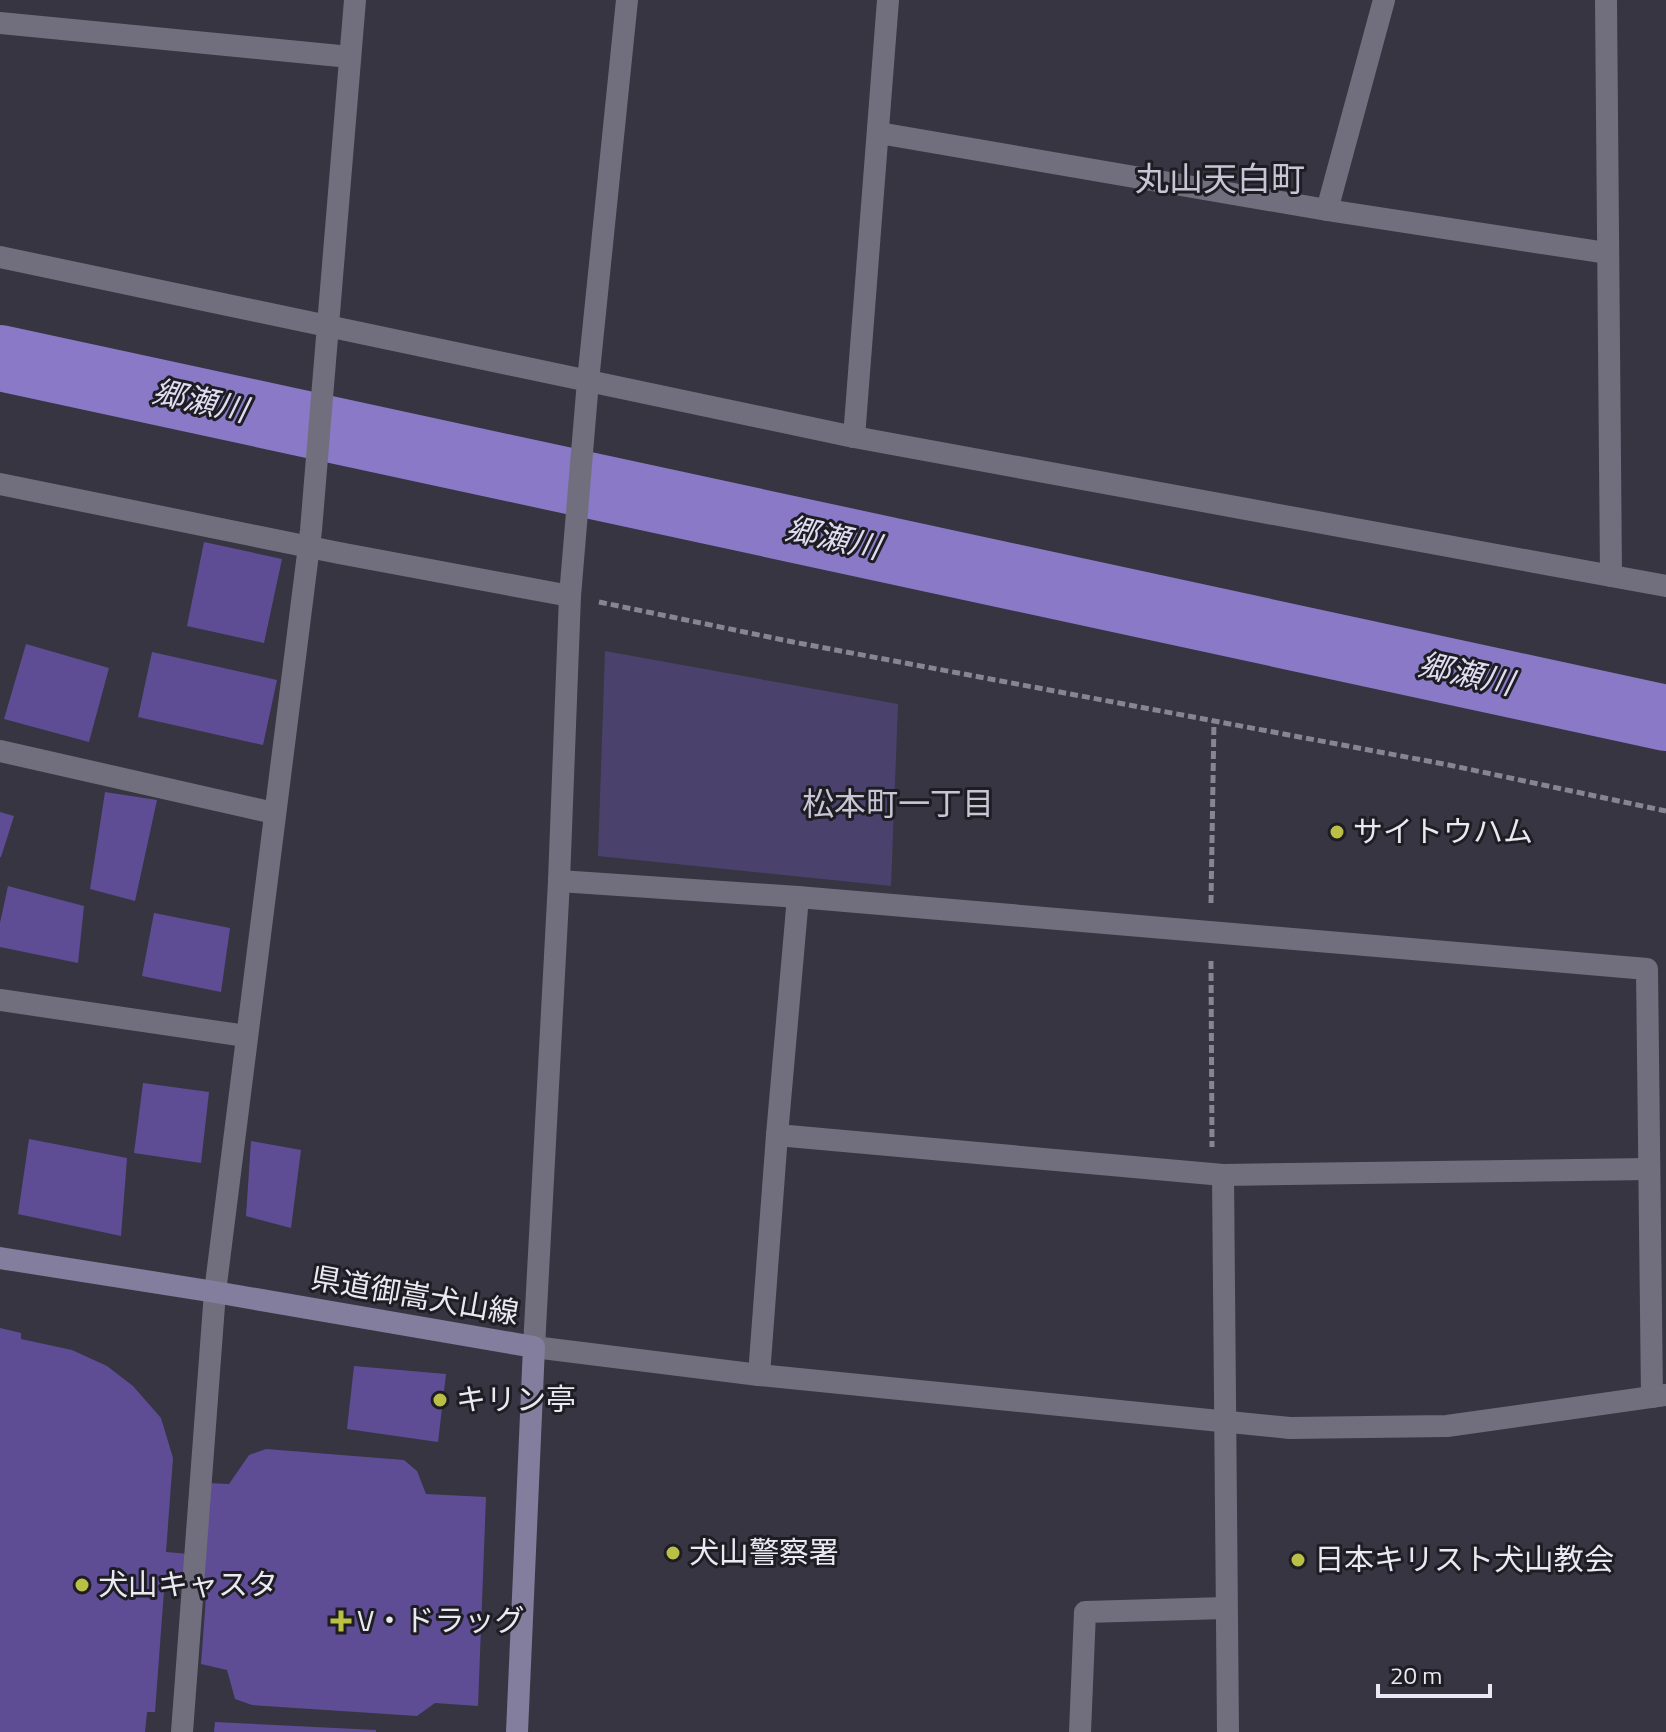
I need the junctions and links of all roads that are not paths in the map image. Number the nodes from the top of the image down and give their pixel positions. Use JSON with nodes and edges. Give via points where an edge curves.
{"nodes":[{"id":1,"x":355,"y":0,"type":"edge"},
{"id":2,"x":627,"y":0,"type":"edge"},
{"id":3,"x":888,"y":0,"type":"edge"},
{"id":4,"x":1384,"y":0,"type":"edge"},
{"id":5,"x":1606,"y":0,"type":"edge"},
{"id":6,"x":0,"y":23,"type":"edge"},
{"id":7,"x":350,"y":57,"type":"junction"},
{"id":8,"x":879,"y":133,"type":"junction"},
{"id":9,"x":1327,"y":210,"type":"junction"},
{"id":10,"x":1607,"y":253,"type":"junction"},
{"id":11,"x":0,"y":257,"type":"edge"},
{"id":12,"x":327,"y":334,"type":"junction"},
{"id":13,"x":588,"y":381,"type":"junction"},
{"id":14,"x":854,"y":437,"type":"junction"},
{"id":15,"x":0,"y":484,"type":"edge"},
{"id":16,"x":309,"y":538,"type":"junction"},
{"id":17,"x":1611,"y":576,"type":"junction"},
{"id":18,"x":1666,"y":586,"type":"edge"},
{"id":19,"x":570,"y":596,"type":"junction"},
{"id":20,"x":0,"y":751,"type":"edge"},
{"id":21,"x":274,"y":813,"type":"junction"},
{"id":22,"x":559,"y":881,"type":"junction"},
{"id":23,"x":798,"y":897,"type":"junction"},
{"id":24,"x":0,"y":1000,"type":"edge"},
{"id":25,"x":246,"y":1036,"type":"junction"},
{"id":26,"x":777,"y":1135,"type":"junction"},
{"id":27,"x":1649,"y":1169,"type":"junction"},
{"id":28,"x":1217,"y":1174,"type":"junction"},
{"id":29,"x":0,"y":1258,"type":"edge"},
{"id":30,"x":215,"y":1292,"type":"junction"},
{"id":31,"x":534,"y":1347,"type":"junction"},
{"id":32,"x":759,"y":1375,"type":"junction"},
{"id":33,"x":1659,"y":1396,"type":"edge"},
{"id":34,"x":1224,"y":1422,"type":"junction"},
{"id":35,"x":1226,"y":1608,"type":"junction"},
{"id":36,"x":182,"y":1732,"type":"edge"},
{"id":37,"x":517,"y":1732,"type":"edge"},
{"id":38,"x":1080,"y":1732,"type":"edge"},
{"id":39,"x":1228,"y":1732,"type":"edge"}],
"edges":[{"from":1,"to":7,"type":"street"},
{"from":2,"to":13,"type":"street"},
{"from":3,"to":8,"type":"street"},
{"from":4,"to":9,"type":"street"},
{"from":5,"to":10,"type":"street"},
{"from":6,"to":7,"type":"street"},
{"from":7,"to":12,"type":"street"},
{"from":8,"to":9,"type":"street"},
{"from":8,"to":14,"type":"street"},
{"from":9,"to":10,"type":"street"},
{"from":10,"to":17,"type":"street"},
{"from":11,"to":12,"type":"street"},
{"from":12,"to":13,"type":"street"},
{"from":12,"to":16,"type":"street"},
{"from":13,"to":14,"type":"street"},
{"from":13,"to":19,"type":"street"},
{"from":14,"to":17,"type":"street"},
{"from":15,"to":16,"type":"street"},
{"from":16,"to":19,"type":"street"},
{"from":16,"to":21,"type":"street"},
{"from":17,"to":18,"type":"street"},
{"from":19,"to":22,"type":"street"},
{"from":20,"to":21,"type":"street"},
{"from":21,"to":25,"type":"street"},
{"from":22,"to":23,"type":"street"},
{"from":22,"to":31,"type":"street"},
{"from":23,"to":26,"type":"street"},
{"from":23,"to":27,"type":"street","via":[[1647,969]]},
{"from":24,"to":25,"type":"street"},
{"from":25,"to":30,"type":"street"},
{"from":26,"to":28,"type":"street"},
{"from":26,"to":32,"type":"street"},
{"from":27,"to":28,"type":"street"},
{"from":27,"to":33,"type":"street"},
{"from":28,"to":34,"type":"street"},
{"from":29,"to":30,"type":"main road","name":"県道御嵩犬山線"},
{"from":30,"to":31,"type":"main road","name":"県道御嵩犬山線"},
{"from":30,"to":36,"type":"street"},
{"from":31,"to":32,"type":"street"},
{"from":31,"to":37,"type":"main road","name":"県道御嵩犬山線"},
{"from":32,"to":34,"type":"street"},
{"from":33,"to":34,"type":"street","via":[[1447,1426],[1290,1428]]},
{"from":34,"to":35,"type":"street"},
{"from":35,"to":38,"type":"street","via":[[1085,1612]]},
{"from":35,"to":39,"type":"street"}]}
